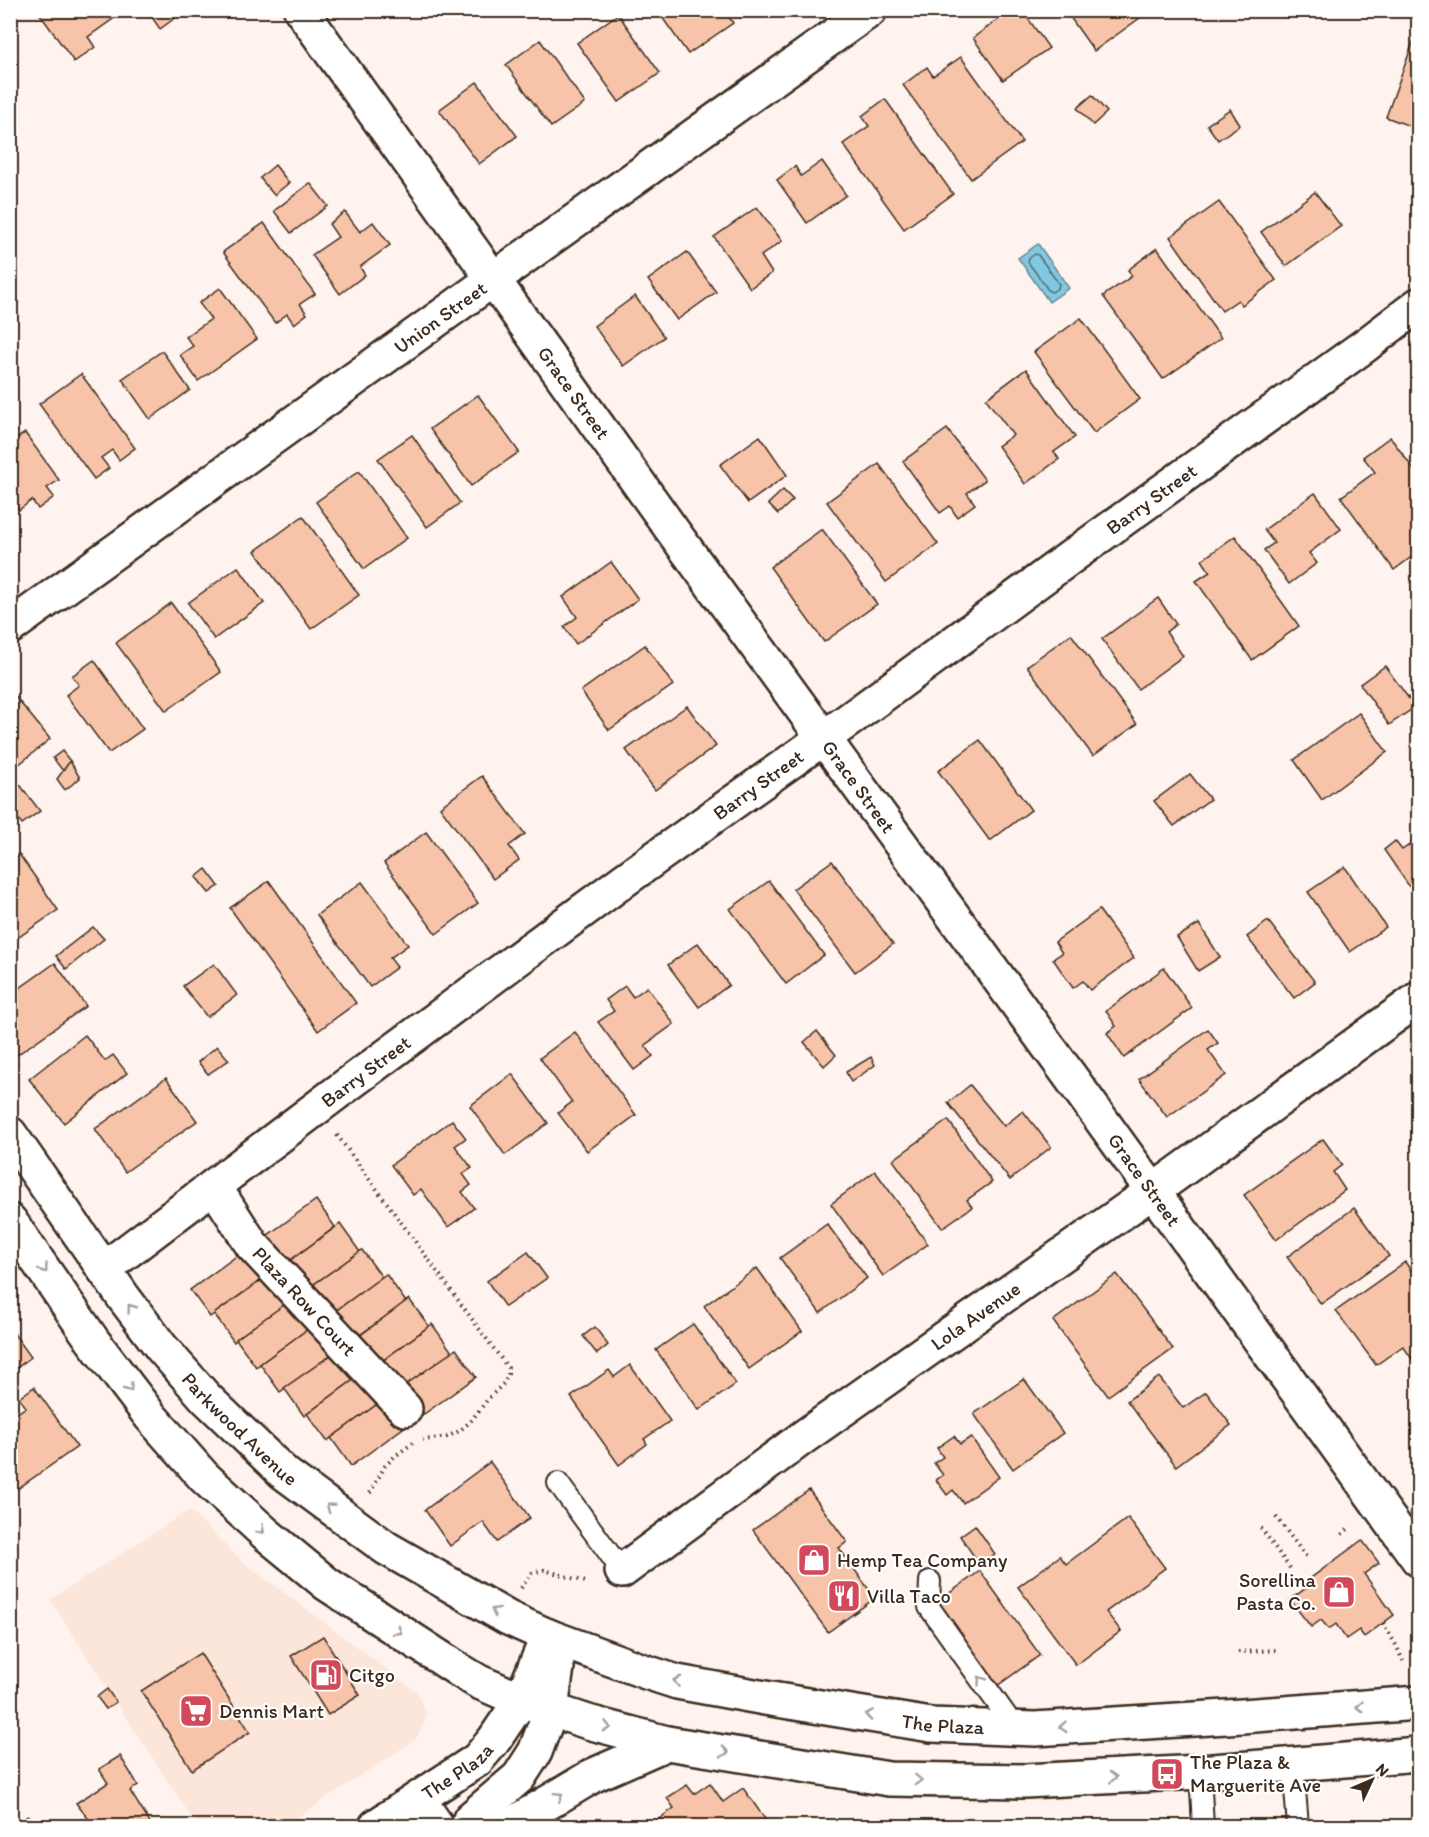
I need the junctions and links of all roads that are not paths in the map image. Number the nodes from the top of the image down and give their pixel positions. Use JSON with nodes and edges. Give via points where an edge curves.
{"nodes":[{"id":1,"x":301,"y":10,"type":"edge"},
{"id":2,"x":870,"y":10,"type":"edge"},
{"id":3,"x":492,"y":280,"type":"junction"},
{"id":4,"x":1419,"y":305,"type":"edge"},
{"id":5,"x":10,"y":627,"type":"edge"},
{"id":6,"x":824,"y":737,"type":"junction"},
{"id":7,"x":1419,"y":999,"type":"edge"},
{"id":8,"x":10,"y":1134,"type":"edge"},
{"id":9,"x":214,"y":1186,"type":"junction"},
{"id":10,"x":1153,"y":1191,"type":"junction"},
{"id":11,"x":10,"y":1221,"type":"edge"},
{"id":12,"x":104,"y":1269,"type":"junction"},
{"id":13,"x":405,"y":1409,"type":"dead end"},
{"id":14,"x":558,"y":1483,"type":"dead end"},
{"id":15,"x":1419,"y":1559,"type":"edge"},
{"id":16,"x":622,"y":1571,"type":"joint"},
{"id":17,"x":930,"y":1581,"type":"dead end"},
{"id":18,"x":548,"y":1636,"type":"junction"},
{"id":19,"x":1419,"y":1703,"type":"edge"},
{"id":20,"x":536,"y":1705,"type":"junction"},
{"id":21,"x":1015,"y":1728,"type":"junction"},
{"id":22,"x":667,"y":1743,"type":"junction"},
{"id":23,"x":1419,"y":1754,"type":"edge"},
{"id":24,"x":1293,"y":1765,"type":"junction"},
{"id":25,"x":1200,"y":1772,"type":"junction"},
{"id":26,"x":418,"y":1800,"type":"junction"},
{"id":27,"x":376,"y":1827,"type":"edge"},
{"id":28,"x":437,"y":1827,"type":"edge"},
{"id":29,"x":468,"y":1827,"type":"edge"},
{"id":30,"x":509,"y":1827,"type":"edge"},
{"id":31,"x":1203,"y":1827,"type":"edge"},
{"id":32,"x":1298,"y":1827,"type":"edge"}],
"edges":[{"from":1,"to":3,"type":"street","name":"Grace Street"},
{"from":2,"to":3,"type":"street","name":"Union Street"},
{"from":3,"to":5,"type":"street","name":"Union Street"},
{"from":3,"to":6,"type":"street","name":"Grace Street"},
{"from":4,"to":6,"type":"street","name":"Barry Street"},
{"from":6,"to":9,"type":"street","name":"Barry Street","via":[[605,894]]},
{"from":6,"to":10,"type":"street","name":"Grace Street"},
{"from":7,"to":10,"type":"street","name":"Lola Avenue"},
{"from":8,"to":12,"type":"street","name":"Parkwood Avenue"},
{"from":9,"to":12,"type":"street","name":"Barry Street"},
{"from":9,"to":13,"type":"street","name":"Plaza Row Court","via":[[252,1245]]},
{"from":10,"to":15,"type":"street","name":"Grace Street"},
{"from":10,"to":16,"type":"street","name":"Lola Avenue","via":[[812,1431]]},
{"from":11,"to":20,"type":"street","one_way":true,"via":[[151,1417],[213,1485],[265,1533],[327,1584],[459,1670]]},
{"from":18,"to":12,"type":"street","name":"Parkwood Avenue","one_way":true,"via":[[508,1618],[386,1548],[284,1473],[160,1347]]},
{"from":14,"to":16,"type":"lane","name":"Lola Avenue"},
{"from":21,"to":17,"type":"lane","one_way":true,"via":[[929,1607]]},
{"from":18,"to":20,"type":"street","name":"The Plaza"},
{"from":21,"to":18,"type":"street","name":"The Plaza","one_way":true,"via":[[931,1725],[677,1682]]},
{"from":19,"to":21,"type":"street","name":"The Plaza","one_way":true},
{"from":20,"to":22,"type":"street","one_way":true},
{"from":20,"to":26,"type":"street","name":"The Plaza","via":[[494,1740],[477,1760]]},
{"from":20,"to":29,"type":"street","via":[[535,1752],[519,1777],[470,1819]]},
{"from":22,"to":25,"type":"street","one_way":true,"via":[[890,1779],[1025,1781]]},
{"from":30,"to":22,"type":"street","one_way":true,"via":[[594,1775]]},
{"from":23,"to":24,"type":"street"},
{"from":24,"to":25,"type":"street"},
{"from":24,"to":32,"type":"lane"},
{"from":25,"to":31,"type":"lane"},
{"from":26,"to":27,"type":"street","name":"The Plaza"},
{"from":26,"to":28,"type":"street"}]}
